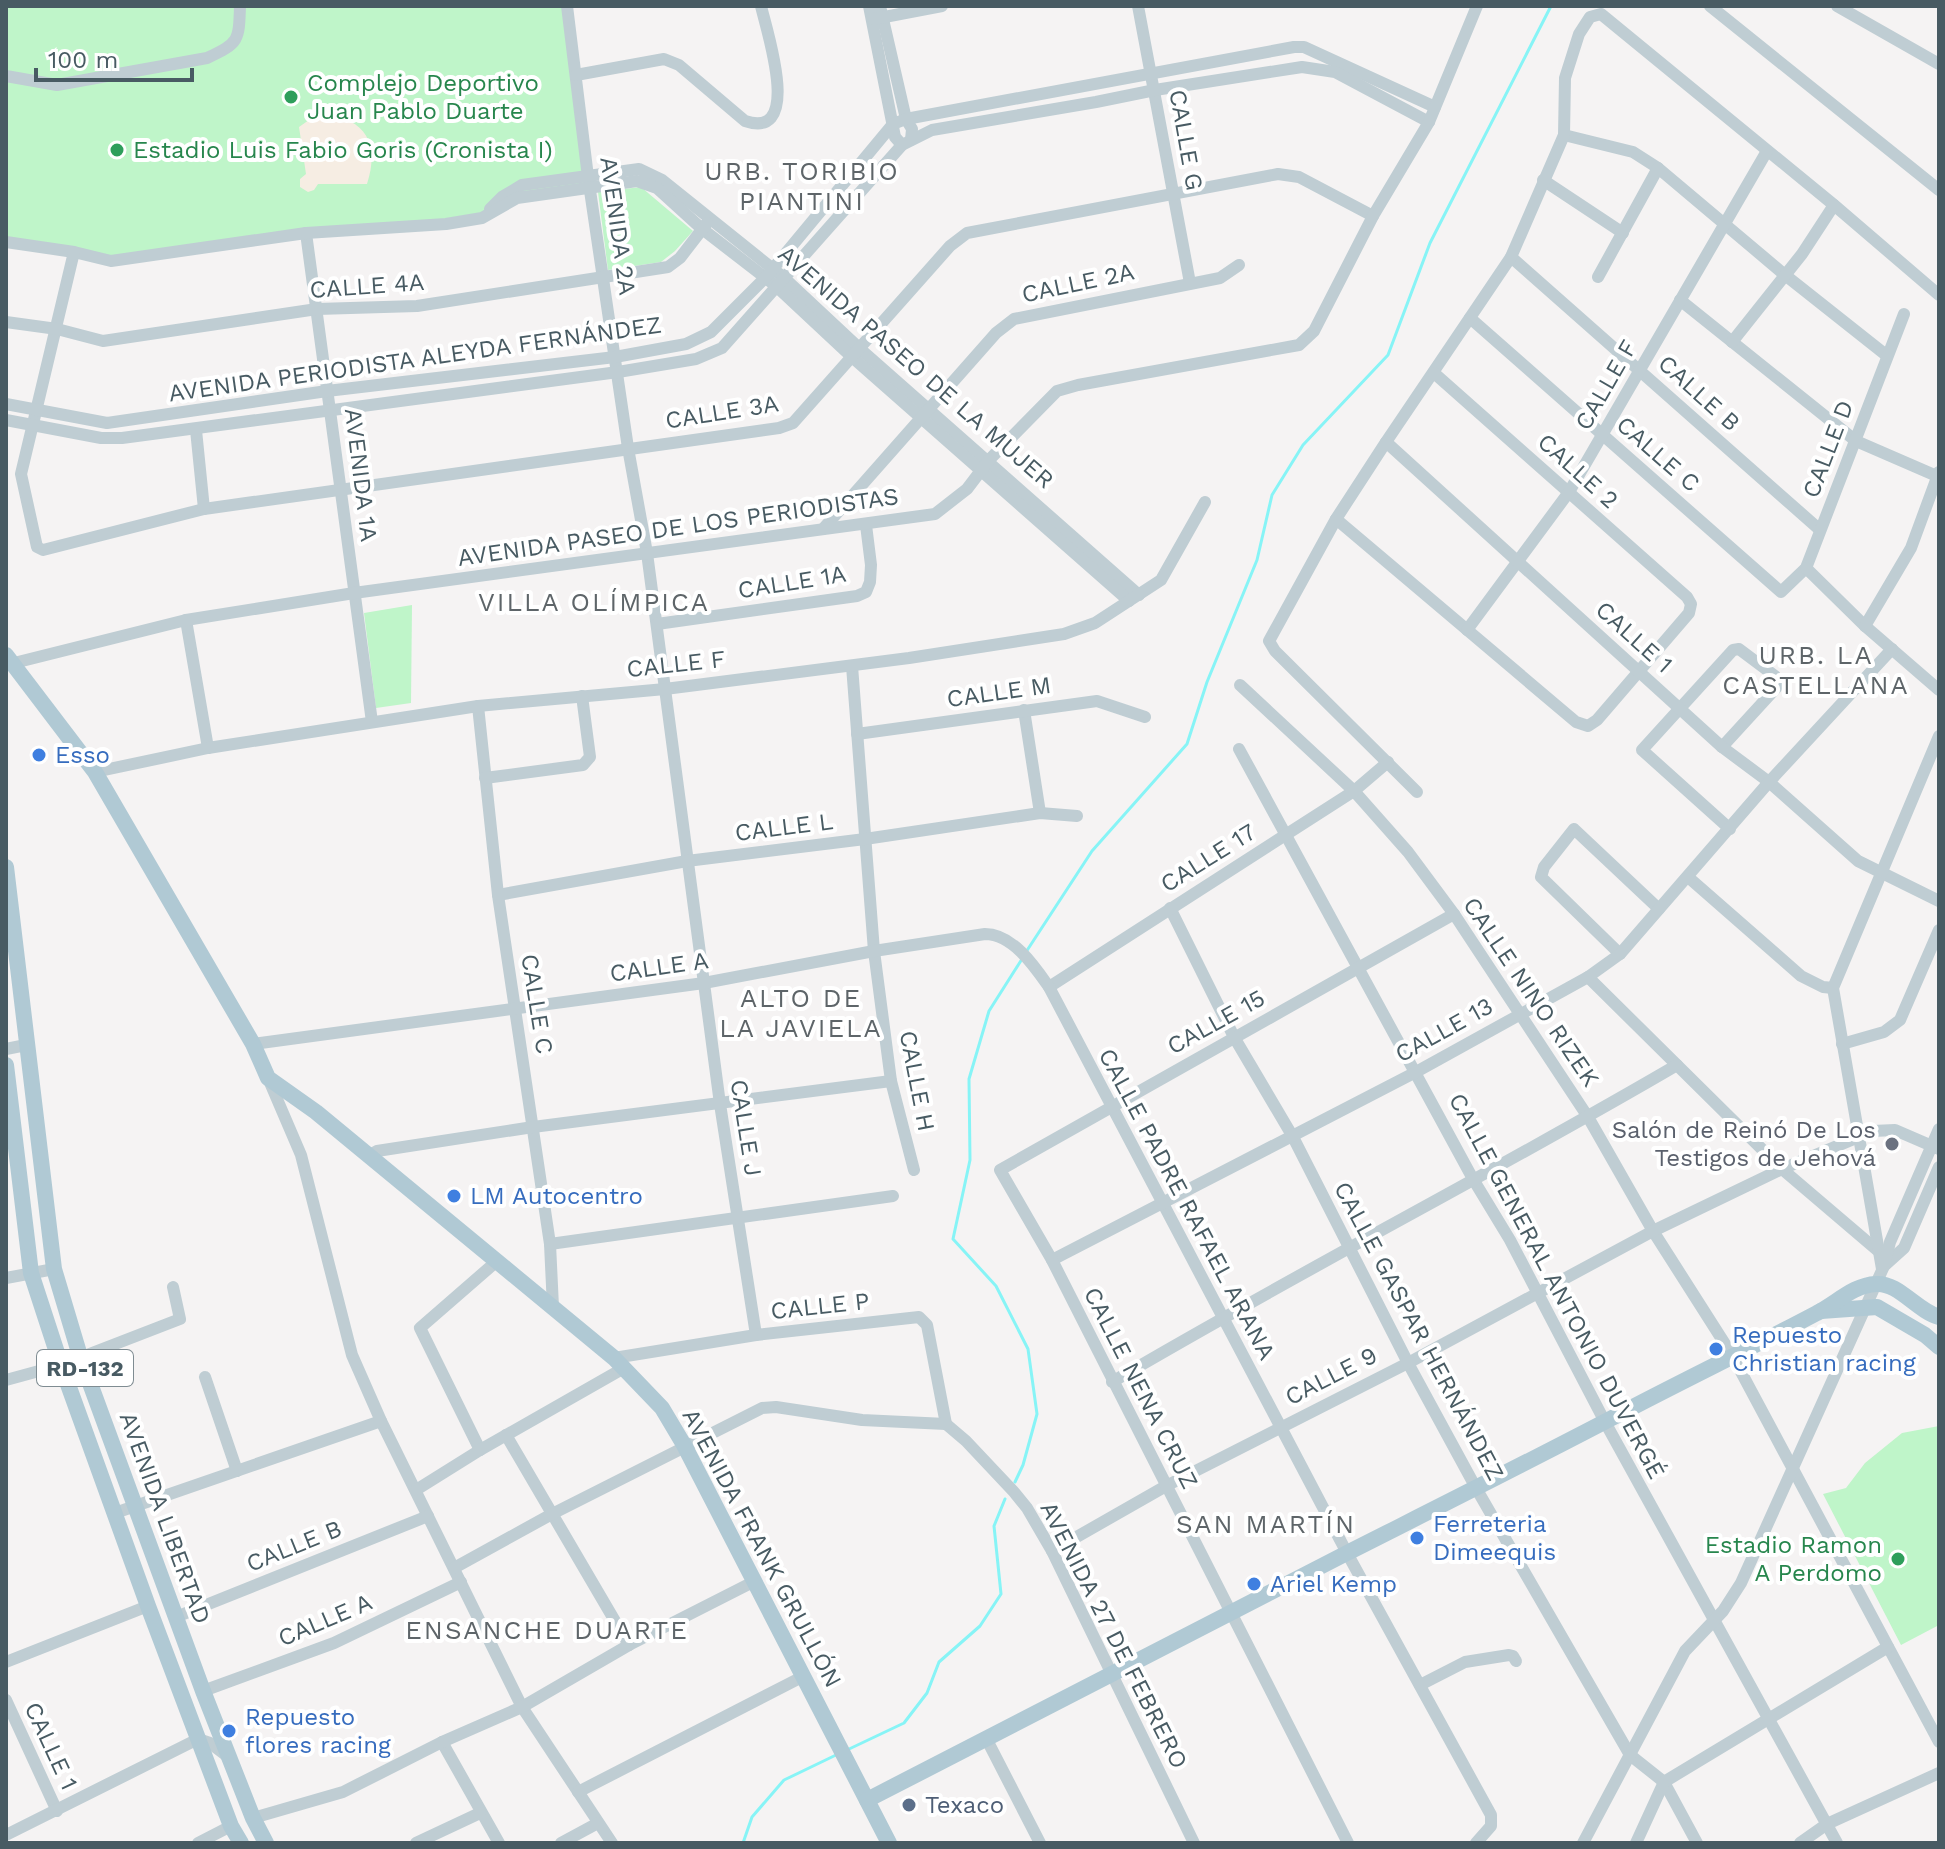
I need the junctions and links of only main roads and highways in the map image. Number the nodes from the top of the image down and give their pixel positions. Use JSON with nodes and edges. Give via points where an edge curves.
{"nodes":[{"id":1,"x":10,"y":659,"type":"edge"},
{"id":2,"x":6,"y":867,"type":"edge"},
{"id":3,"x":6,"y":1065,"type":"edge"},
{"id":4,"x":13,"y":1157,"type":"edge"},
{"id":5,"x":1821,"y":1311,"type":"junction"},
{"id":6,"x":1937,"y":1317,"type":"edge"},
{"id":7,"x":1925,"y":1335,"type":"junction"},
{"id":8,"x":1939,"y":1347,"type":"edge"},
{"id":9,"x":867,"y":1800,"type":"junction"},
{"id":10,"x":241,"y":1843,"type":"edge"},
{"id":11,"x":266,"y":1843,"type":"edge"},
{"id":12,"x":889,"y":1843,"type":"edge"}],
"edges":[{"from":1,"to":9,"type":"main road","name":"AVENIDA FRANK GRULLÓN","via":[[95,772],[268,1078],[553,1307],[662,1408]]},
{"from":2,"to":11,"type":"main road","name":"AVENIDA LIBERTAD","number":"RD-132","via":[[54,1269],[80,1356],[203,1691]]},
{"from":3,"to":4,"type":"main road","name":"AVENIDA LIBERTAD","number":"RD-132"},
{"from":4,"to":10,"type":"main road","name":"AVENIDA LIBERTAD","number":"RD-132","via":[[31,1273],[61,1365]]},
{"from":5,"to":6,"type":"main road","via":[[1881,1273],[1891,1287]]},
{"from":5,"to":7,"type":"main road","via":[[1866,1306],[1885,1310]]},
{"from":5,"to":9,"type":"main road"},
{"from":6,"to":7,"type":"main road"},
{"from":7,"to":8,"type":"main road"},
{"from":9,"to":12,"type":"main road","name":"AVENIDA FRANK GRULLÓN"}]}
